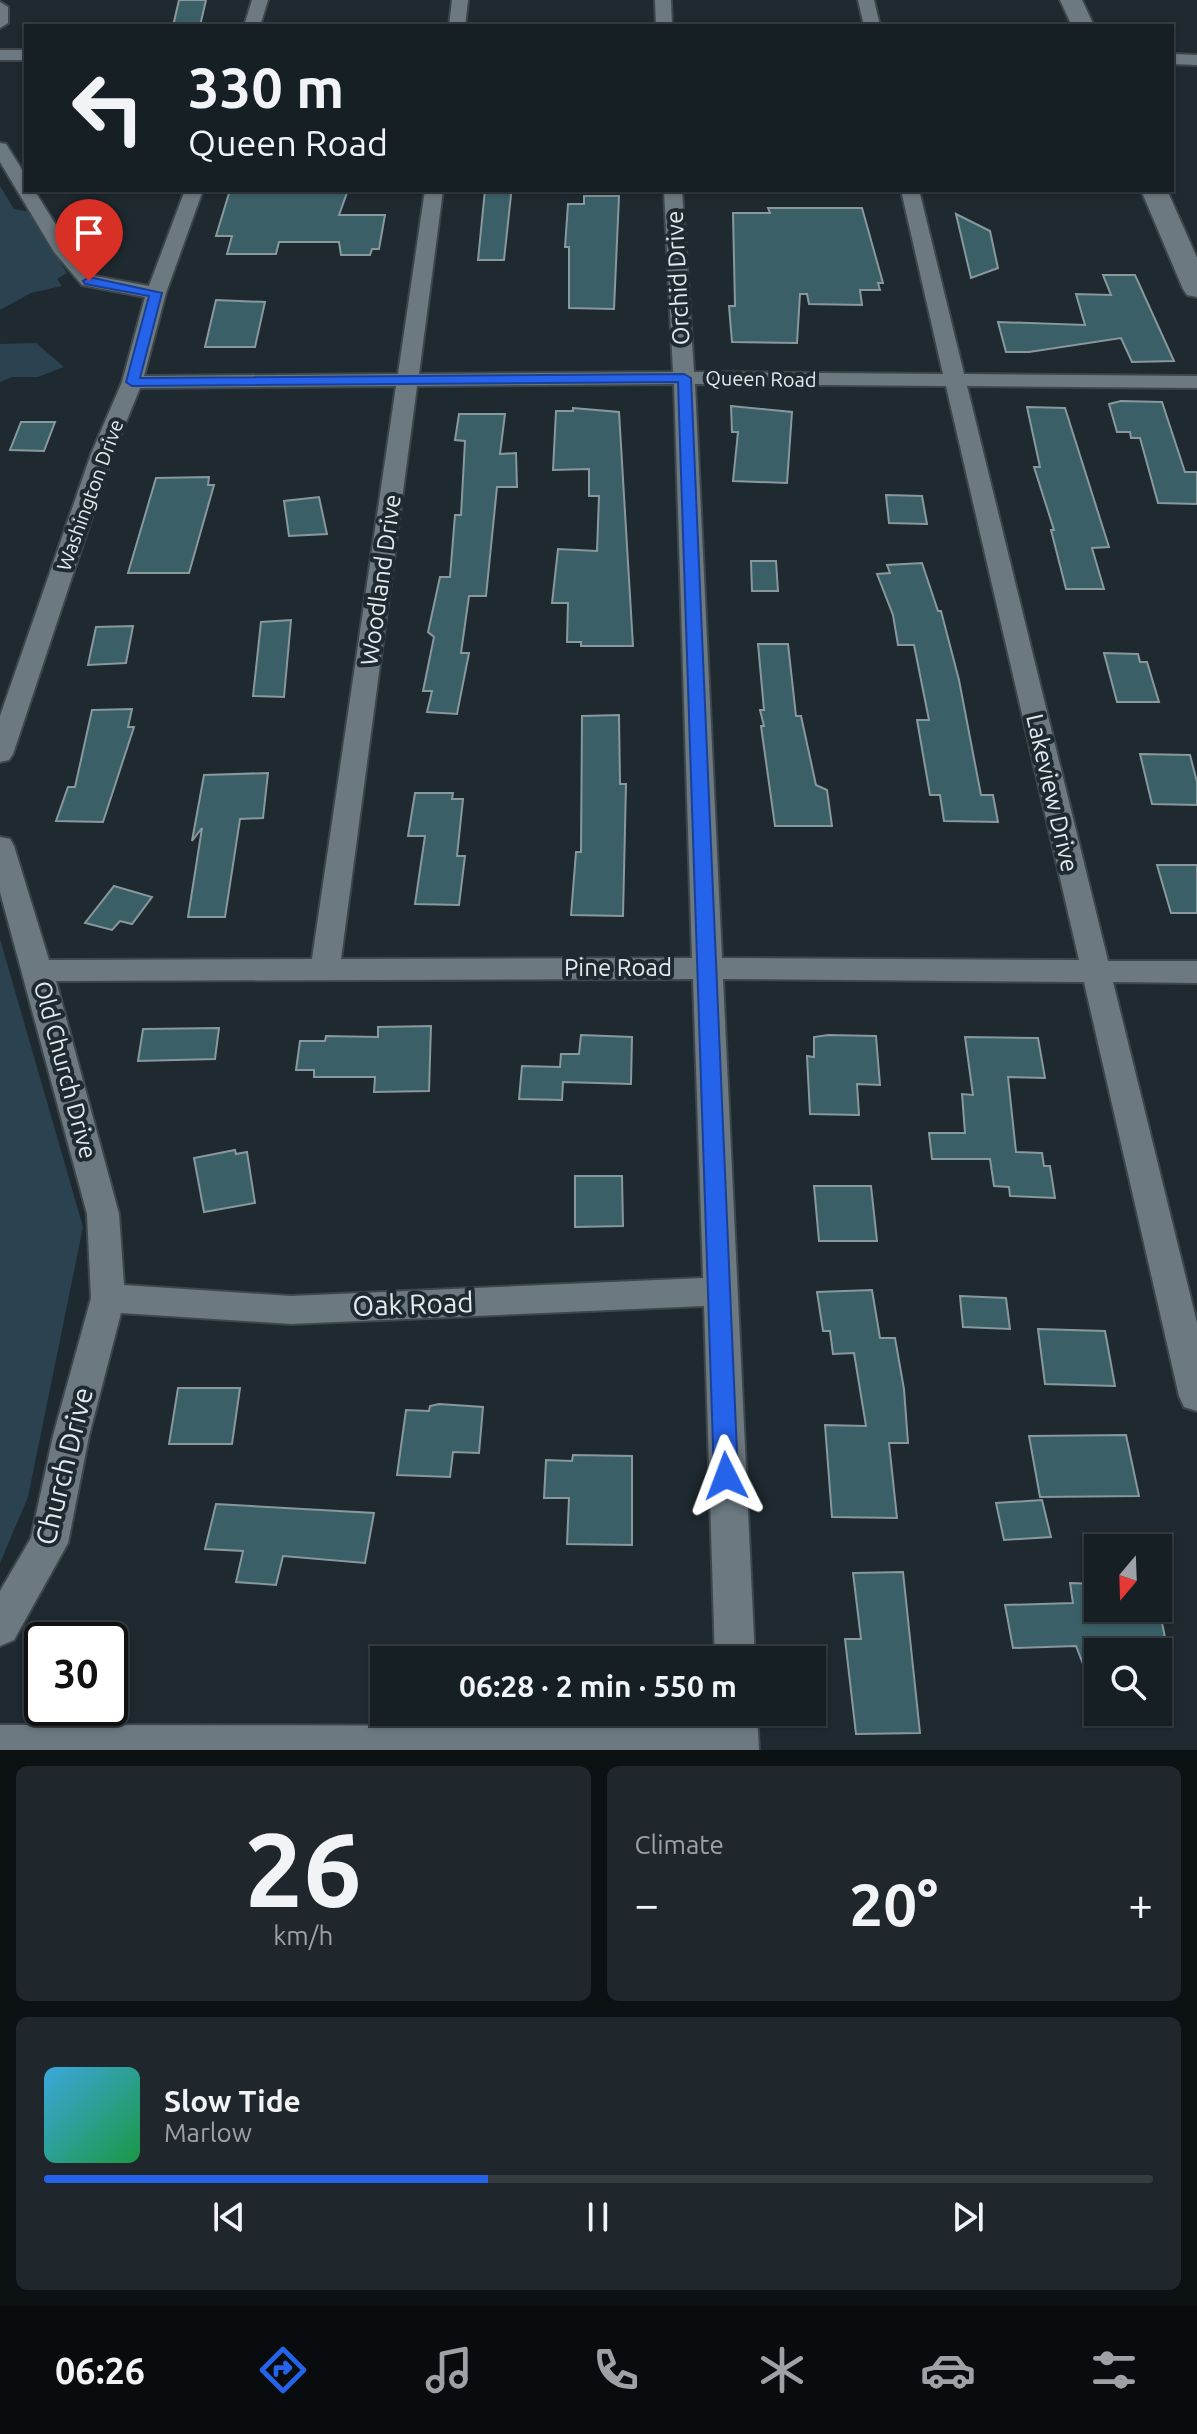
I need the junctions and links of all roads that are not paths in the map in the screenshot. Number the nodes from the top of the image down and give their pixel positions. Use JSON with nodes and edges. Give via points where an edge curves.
{"nodes":[{"id":1,"x":260,"y":0,"type":"edge"},
{"id":2,"x":460,"y":0,"type":"edge"},
{"id":3,"x":663,"y":0,"type":"edge"},
{"id":4,"x":866,"y":0,"type":"edge"},
{"id":5,"x":1071,"y":0,"type":"edge"},
{"id":6,"x":0,"y":7,"type":"edge"},
{"id":7,"x":0,"y":23,"type":"edge"},
{"id":8,"x":253,"y":24,"type":"edge"},
{"id":9,"x":457,"y":24,"type":"edge"},
{"id":10,"x":664,"y":24,"type":"edge"},
{"id":11,"x":872,"y":24,"type":"edge"},
{"id":12,"x":1082,"y":24,"type":"edge"},
{"id":13,"x":0,"y":55,"type":"edge"},
{"id":14,"x":24,"y":55,"type":"edge"},
{"id":15,"x":1174,"y":59,"type":"edge"},
{"id":16,"x":1197,"y":60,"type":"edge"},
{"id":17,"x":0,"y":148,"type":"edge"},
{"id":18,"x":24,"y":188,"type":"edge"},
{"id":19,"x":27,"y":192,"type":"edge"},
{"id":20,"x":193,"y":192,"type":"edge"},
{"id":21,"x":434,"y":192,"type":"edge"},
{"id":22,"x":673,"y":192,"type":"edge"},
{"id":23,"x":910,"y":192,"type":"edge"},
{"id":24,"x":1155,"y":192,"type":"edge"},
{"id":25,"x":1197,"y":289,"type":"edge"},
{"id":26,"x":156,"y":293,"type":"junction"},
{"id":27,"x":409,"y":378,"type":"junction"},
{"id":28,"x":684,"y":378,"type":"junction"},
{"id":29,"x":954,"y":380,"type":"junction"},
{"id":30,"x":132,"y":382,"type":"junction"},
{"id":31,"x":1197,"y":382,"type":"edge"},
{"id":32,"x":0,"y":754,"type":"edge"},
{"id":33,"x":0,"y":846,"type":"edge"},
{"id":34,"x":709,"y":968,"type":"junction"},
{"id":35,"x":325,"y":969,"type":"junction"},
{"id":36,"x":38,"y":971,"type":"junction"},
{"id":37,"x":1094,"y":972,"type":"junction"},
{"id":38,"x":1197,"y":972,"type":"edge"},
{"id":39,"x":718,"y":1291,"type":"junction"},
{"id":40,"x":108,"y":1298,"type":"junction"},
{"id":41,"x":1197,"y":1396,"type":"edge"},
{"id":42,"x":0,"y":1627,"type":"edge"},
{"id":43,"x":734,"y":1646,"type":"edge"},
{"id":44,"x":738,"y":1736,"type":"edge"},
{"id":45,"x":0,"y":1745,"type":"edge"}],
"edges":[{"from":1,"to":8,"type":"street"},
{"from":2,"to":9,"type":"street"},
{"from":3,"to":10,"type":"street"},
{"from":4,"to":11,"type":"street"},
{"from":5,"to":12,"type":"street"},
{"from":6,"to":7,"type":"street"},
{"from":13,"to":14,"type":"street"},
{"from":15,"to":16,"type":"street"},
{"from":17,"to":18,"type":"street"},
{"from":19,"to":26,"type":"street","via":[[63,252],[89,281]]},
{"from":20,"to":26,"type":"street","name":"Washington Drive"},
{"from":21,"to":27,"type":"street","name":"Woodland Drive"},
{"from":22,"to":28,"type":"street","name":"Orchid Drive"},
{"from":23,"to":29,"type":"street","name":"Lakeview Drive"},
{"from":24,"to":25,"type":"street"},
{"from":26,"to":30,"type":"street","name":"Washington Drive"},
{"from":27,"to":28,"type":"street","name":"Queen Road"},
{"from":27,"to":30,"type":"street","name":"Queen Road"},
{"from":27,"to":35,"type":"street","name":"Woodland Drive"},
{"from":28,"to":29,"type":"street","name":"Queen Road"},
{"from":28,"to":34,"type":"street","name":"Orchid Drive"},
{"from":29,"to":31,"type":"street","name":"Queen Road"},
{"from":29,"to":37,"type":"street","name":"Lakeview Drive"},
{"from":30,"to":32,"type":"street","name":"Washington Drive","via":[[102,454]]},
{"from":33,"to":36,"type":"street","name":"Old Church Drive"},
{"from":34,"to":35,"type":"street","name":"Pine Road"},
{"from":34,"to":37,"type":"street","name":"Pine Road"},
{"from":34,"to":39,"type":"street","name":"Orchid Drive"},
{"from":35,"to":36,"type":"street","name":"Pine Road"},
{"from":36,"to":40,"type":"street","name":"Old Church Drive","via":[[103,1214]]},
{"from":37,"to":38,"type":"street","name":"Pine Road"},
{"from":37,"to":41,"type":"street","name":"Lakeview Drive"},
{"from":39,"to":40,"type":"street","name":"Oak Road","via":[[291,1310]]},
{"from":39,"to":43,"type":"street","name":"Orchid Drive"},
{"from":40,"to":42,"type":"street","name":"Church Drive","via":[[49,1543]]},
{"from":44,"to":45,"type":"street"}]}
